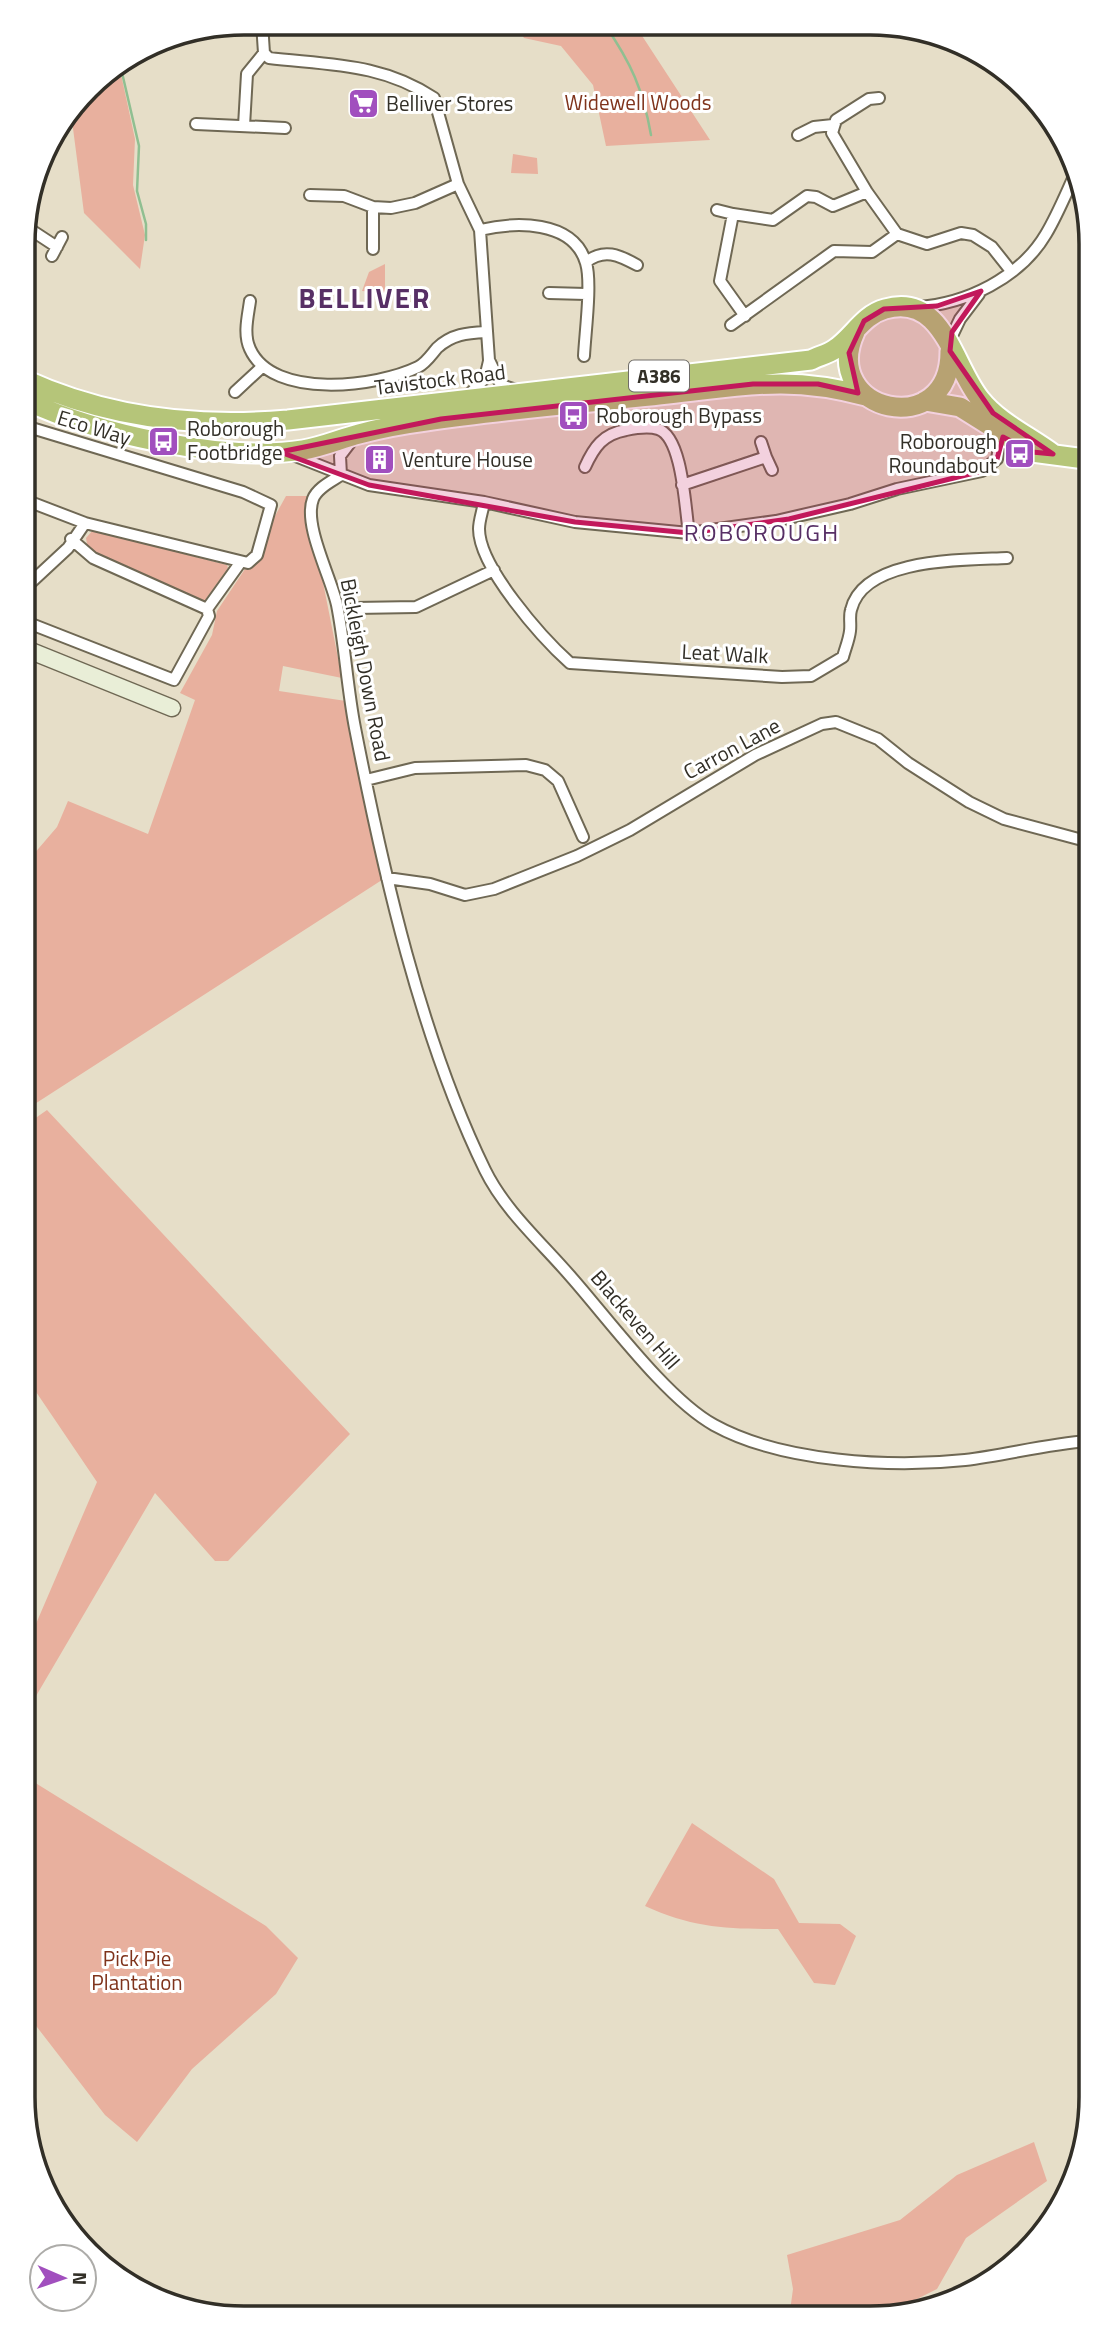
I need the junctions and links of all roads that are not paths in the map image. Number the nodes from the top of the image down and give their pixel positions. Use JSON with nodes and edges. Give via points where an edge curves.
{"nodes":[{"id":1,"x":262,"y":35,"type":"edge"},
{"id":2,"x":264,"y":53,"type":"junction"},
{"id":3,"x":879,"y":98,"type":"dead end"},
{"id":4,"x":195,"y":124,"type":"dead end"},
{"id":5,"x":833,"y":125,"type":"junction"},
{"id":6,"x":244,"y":126,"type":"junction"},
{"id":7,"x":285,"y":128,"type":"dead end"},
{"id":8,"x":798,"y":135,"type":"dead end"},
{"id":9,"x":458,"y":184,"type":"junction"},
{"id":10,"x":1070,"y":184,"type":"edge"},
{"id":11,"x":867,"y":192,"type":"junction"},
{"id":12,"x":310,"y":195,"type":"dead end"},
{"id":13,"x":373,"y":207,"type":"junction"},
{"id":14,"x":717,"y":210,"type":"dead end"},
{"id":15,"x":733,"y":214,"type":"junction"},
{"id":16,"x":480,"y":230,"type":"junction"},
{"id":17,"x":35,"y":233,"type":"edge"},
{"id":18,"x":897,"y":234,"type":"junction"},
{"id":19,"x":57,"y":247,"type":"dead end"},
{"id":20,"x":373,"y":250,"type":"dead end"},
{"id":21,"x":586,"y":262,"type":"junction"},
{"id":22,"x":637,"y":264,"type":"dead end"},
{"id":23,"x":1011,"y":271,"type":"junction"},
{"id":24,"x":981,"y":291,"type":"junction"},
{"id":25,"x":549,"y":293,"type":"dead end"},
{"id":26,"x":586,"y":294,"type":"junction"},
{"id":27,"x":250,"y":301,"type":"dead end"},
{"id":28,"x":907,"y":307,"type":"junction"},
{"id":29,"x":745,"y":316,"type":"junction"},
{"id":30,"x":731,"y":325,"type":"dead end"},
{"id":31,"x":856,"y":331,"type":"junction"},
{"id":32,"x":486,"y":332,"type":"junction"},
{"id":33,"x":950,"y":348,"type":"junction"},
{"id":34,"x":584,"y":356,"type":"dead end"},
{"id":35,"x":489,"y":360,"type":"junction"},
{"id":36,"x":263,"y":366,"type":"junction"},
{"id":37,"x":35,"y":383,"type":"edge"},
{"id":38,"x":542,"y":390,"type":"junction"},
{"id":39,"x":235,"y":392,"type":"dead end"},
{"id":40,"x":866,"y":396,"type":"junction"},
{"id":41,"x":925,"y":401,"type":"junction"},
{"id":42,"x":442,"y":403,"type":"junction"},
{"id":43,"x":35,"y":404,"type":"edge"},
{"id":44,"x":35,"y":429,"type":"edge"},
{"id":45,"x":357,"y":435,"type":"junction"},
{"id":46,"x":1001,"y":435,"type":"junction"},
{"id":47,"x":761,"y":442,"type":"dead end"},
{"id":48,"x":280,"y":452,"type":"junction"},
{"id":49,"x":1053,"y":454,"type":"junction"},
{"id":50,"x":766,"y":457,"type":"junction"},
{"id":51,"x":1079,"y":458,"type":"edge"},
{"id":52,"x":584,"y":467,"type":"dead end"},
{"id":53,"x":772,"y":470,"type":"dead end"},
{"id":54,"x":341,"y":475,"type":"junction"},
{"id":55,"x":682,"y":485,"type":"junction"},
{"id":56,"x":484,"y":502,"type":"junction"},
{"id":57,"x":35,"y":504,"type":"edge"},
{"id":58,"x":85,"y":523,"type":"junction"},
{"id":59,"x":689,"y":533,"type":"junction"},
{"id":60,"x":71,"y":539,"type":"junction"},
{"id":61,"x":1007,"y":558,"type":"dead end"},
{"id":62,"x":244,"y":563,"type":"junction"},
{"id":63,"x":494,"y":570,"type":"junction"},
{"id":64,"x":35,"y":579,"type":"edge"},
{"id":65,"x":355,"y":608,"type":"dead end"},
{"id":66,"x":207,"y":609,"type":"junction"},
{"id":67,"x":35,"y":626,"type":"edge"},
{"id":68,"x":35,"y":653,"type":"edge"},
{"id":69,"x":172,"y":708,"type":"dead end"},
{"id":70,"x":366,"y":780,"type":"junction"},
{"id":71,"x":583,"y":836,"type":"dead end"},
{"id":72,"x":1079,"y":839,"type":"edge"},
{"id":73,"x":388,"y":882,"type":"junction"},
{"id":74,"x":1079,"y":1442,"type":"edge"}],
"edges":[{"from":1,"to":2,"type":"street"},
{"from":2,"to":6,"type":"street","via":[[247,74]]},
{"from":2,"to":9,"type":"street","via":[[269,58],[355,66],[414,84],[434,98]]},
{"from":3,"to":5,"type":"street","via":[[869,99]]},
{"from":4,"to":6,"type":"street"},
{"from":5,"to":8,"type":"street"},
{"from":5,"to":11,"type":"street","via":[[836,144]]},
{"from":6,"to":7,"type":"street"},
{"from":9,"to":13,"type":"street","via":[[415,203]]},
{"from":9,"to":16,"type":"street"},
{"from":10,"to":23,"type":"street","via":[[1045,235]]},
{"from":11,"to":15,"type":"street","via":[[833,206],[807,196],[773,220]]},
{"from":11,"to":18,"type":"street"},
{"from":12,"to":13,"type":"street","via":[[344,195]]},
{"from":13,"to":20,"type":"street"},
{"from":14,"to":15,"type":"street"},
{"from":15,"to":29,"type":"street","via":[[720,281]]},
{"from":16,"to":21,"type":"street","via":[[519,223],[541,226],[573,244]]},
{"from":16,"to":32,"type":"street"},
{"from":17,"to":19,"type":"street"},
{"from":18,"to":23,"type":"street","via":[[927,244],[961,233],[973,235],[992,247]]},
{"from":18,"to":29,"type":"street","via":[[873,252],[834,251]]},
{"from":21,"to":22,"type":"street","via":[[615,254]]},
{"from":21,"to":26,"type":"street"},
{"from":23,"to":24,"type":"street"},
{"from":24,"to":28,"type":"street","via":[[937,306]]},
{"from":24,"to":33,"type":"street","via":[[952,332]]},
{"from":25,"to":26,"type":"street"},
{"from":26,"to":34,"type":"street"},
{"from":27,"to":36,"type":"street","via":[[246,334]]},
{"from":28,"to":31,"type":"highway","name":"Tavistock Road","number":"A386","via":[[873,314]]},
{"from":28,"to":33,"type":"highway","name":"Tavistock Road","number":"A386","via":[[935,320]]},
{"from":29,"to":30,"type":"street"},
{"from":31,"to":38,"type":"highway","name":"Tavistock Road","number":"A386","via":[[835,349],[811,360]]},
{"from":31,"to":40,"type":"highway","via":[[849,367]]},
{"from":32,"to":35,"type":"street"},
{"from":32,"to":36,"type":"street","via":[[451,337],[420,366],[357,382],[314,386]]},
{"from":33,"to":41,"type":"highway","via":[[946,379]]},
{"from":33,"to":49,"type":"highway","name":"Tavistock Road","number":"A386","via":[[964,376],[993,413]]},
{"from":35,"to":38,"type":"street","via":[[500,385]]},
{"from":35,"to":42,"type":"street","via":[[477,391]]},
{"from":36,"to":39,"type":"street"},
{"from":37,"to":42,"type":"highway","name":"Tavistock Road","number":"A386","via":[[108,409],[226,424]]},
{"from":38,"to":42,"type":"highway","name":"Tavistock Road","number":"A386"},
{"from":40,"to":41,"type":"highway","name":"Tavistock Road","number":"A386","via":[[891,408]]},
{"from":40,"to":45,"type":"highway","name":"Tavistock Road","number":"A386","via":[[818,384],[752,384],[442,419]]},
{"from":41,"to":46,"type":"highway","name":"Tavistock Road","number":"A386","via":[[960,407]]},
{"from":43,"to":48,"type":"highway","name":"Tavistock Road","number":"A386","via":[[78,420],[212,451]]},
{"from":44,"to":62,"type":"street","name":"Eco Way","via":[[261,498],[271,505],[257,555]]},
{"from":45,"to":48,"type":"highway","name":"Tavistock Road","number":"A386"},
{"from":45,"to":54,"type":"street","via":[[340,456]]},
{"from":46,"to":49,"type":"highway","name":"Tavistock Road","number":"A386","via":[[1031,452]]},
{"from":46,"to":59,"type":"street","name":"Tavistock Road","via":[[997,459],[982,471],[789,519]]},
{"from":47,"to":50,"type":"street"},
{"from":48,"to":54,"type":"street","name":"Tavistock Road"},
{"from":49,"to":51,"type":"highway","name":"Tavistock Road","number":"A386"},
{"from":50,"to":53,"type":"street"},
{"from":50,"to":55,"type":"street"},
{"from":52,"to":55,"type":"street","via":[[606,436],[643,427],[660,429],[671,438]]},
{"from":54,"to":56,"type":"street","name":"Tavistock Road","via":[[369,485]]},
{"from":54,"to":70,"type":"street","name":"Bickleigh Down Road","via":[[313,498],[312,524],[337,604]]},
{"from":55,"to":59,"type":"street"},
{"from":56,"to":59,"type":"street","name":"Tavistock Road","via":[[575,522]]},
{"from":56,"to":63,"type":"street","name":"Leat Walk","via":[[479,530]]},
{"from":57,"to":58,"type":"street"},
{"from":58,"to":60,"type":"street"},
{"from":58,"to":62,"type":"street"},
{"from":60,"to":64,"type":"street","via":[[68,548]]},
{"from":60,"to":66,"type":"street","via":[[93,558]]},
{"from":61,"to":63,"type":"street","name":"Leat Walk","via":[[922,564],[887,573],[867,585],[851,608],[843,657],[811,676],[782,677],[570,663],[529,620]]},
{"from":62,"to":66,"type":"street"},
{"from":63,"to":65,"type":"street","via":[[416,607]]},
{"from":66,"to":67,"type":"street","via":[[209,615],[174,680]]},
{"from":68,"to":69,"type":"street"},
{"from":70,"to":71,"type":"street","via":[[387,772],[440,766],[526,765],[545,770],[558,781]]},
{"from":70,"to":73,"type":"street","name":"Bickleigh Down Road"},
{"from":72,"to":73,"type":"street","name":"Carron Lane","via":[[1004,819],[969,802],[878,739],[836,722],[755,755],[587,851],[494,889],[465,895],[430,884]]},
{"from":73,"to":74,"type":"street","name":"Blackeven Hill","via":[[442,1061],[486,1172],[518,1217],[678,1398],[713,1425],[765,1445],[834,1458],[961,1460]]}]}
